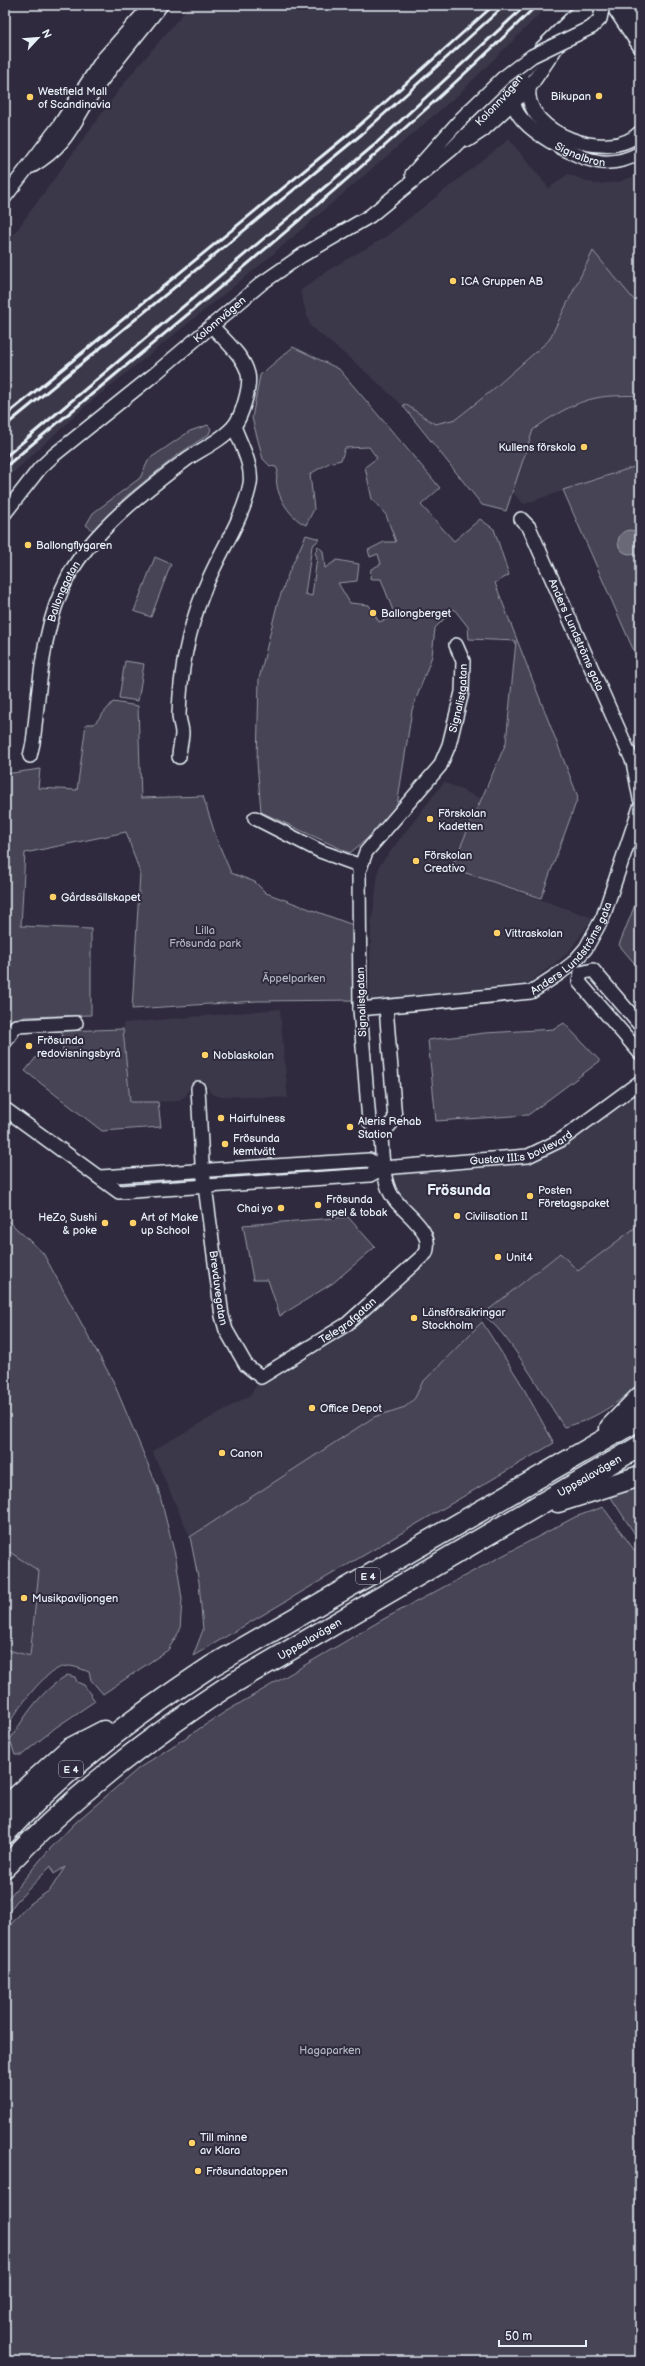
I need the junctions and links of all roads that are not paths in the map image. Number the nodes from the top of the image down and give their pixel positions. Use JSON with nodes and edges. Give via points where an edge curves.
{"nodes":[{"id":1,"x":151,"y":5,"type":"edge"},
{"id":2,"x":161,"y":5,"type":"edge"},
{"id":3,"x":585,"y":5,"type":"edge"},
{"id":4,"x":594,"y":5,"type":"edge"},
{"id":5,"x":603,"y":5,"type":"edge"},
{"id":6,"x":612,"y":5,"type":"edge"},
{"id":7,"x":621,"y":5,"type":"edge"},
{"id":8,"x":629,"y":5,"type":"edge"},
{"id":9,"x":640,"y":18,"type":"edge"},
{"id":10,"x":640,"y":28,"type":"edge"},
{"id":11,"x":640,"y":47,"type":"edge"},
{"id":12,"x":542,"y":48,"type":"junction"},
{"id":13,"x":529,"y":88,"type":"junction"},
{"id":14,"x":514,"y":102,"type":"junction"},
{"id":15,"x":527,"y":123,"type":"junction"},
{"id":16,"x":484,"y":130,"type":"junction"},
{"id":17,"x":640,"y":132,"type":"edge"},
{"id":18,"x":578,"y":142,"type":"joint"},
{"id":19,"x":452,"y":149,"type":"junction"},
{"id":20,"x":640,"y":153,"type":"edge"},
{"id":21,"x":26,"y":170,"type":"junction"},
{"id":22,"x":5,"y":197,"type":"edge"},
{"id":23,"x":388,"y":202,"type":"junction"},
{"id":24,"x":212,"y":326,"type":"junction"},
{"id":25,"x":234,"y":426,"type":"junction"},
{"id":26,"x":5,"y":513,"type":"edge"},
{"id":27,"x":521,"y":519,"type":"dead end"},
{"id":28,"x":456,"y":644,"type":"dead end"},
{"id":29,"x":30,"y":756,"type":"dead end"},
{"id":30,"x":178,"y":757,"type":"dead end"},
{"id":31,"x":640,"y":799,"type":"edge"},
{"id":32,"x":640,"y":807,"type":"edge"},
{"id":33,"x":255,"y":818,"type":"dead end"},
{"id":34,"x":637,"y":828,"type":"edge"},
{"id":35,"x":361,"y":866,"type":"junction"},
{"id":36,"x":577,"y":968,"type":"junction"},
{"id":37,"x":386,"y":1007,"type":"junction"},
{"id":38,"x":360,"y":1009,"type":"junction"},
{"id":39,"x":76,"y":1023,"type":"dead end"},
{"id":40,"x":640,"y":1025,"type":"edge"},
{"id":41,"x":5,"y":1042,"type":"edge"},
{"id":42,"x":640,"y":1053,"type":"edge"},
{"id":43,"x":640,"y":1082,"type":"edge"},
{"id":44,"x":198,"y":1088,"type":"dead end"},
{"id":45,"x":5,"y":1109,"type":"edge"},
{"id":46,"x":381,"y":1135,"type":"junction"},
{"id":47,"x":384,"y":1168,"type":"junction"},
{"id":48,"x":203,"y":1171,"type":"junction"},
{"id":49,"x":100,"y":1177,"type":"junction"},
{"id":50,"x":205,"y":1187,"type":"junction"},
{"id":51,"x":261,"y":1377,"type":"joint"},
{"id":52,"x":640,"y":1397,"type":"edge"},
{"id":53,"x":640,"y":1419,"type":"edge"},
{"id":54,"x":595,"y":1444,"type":"junction"},
{"id":55,"x":640,"y":1446,"type":"edge"},
{"id":56,"x":640,"y":1476,"type":"edge"},
{"id":57,"x":528,"y":1511,"type":"junction"},
{"id":58,"x":143,"y":1712,"type":"junction"},
{"id":59,"x":5,"y":1807,"type":"edge"},
{"id":60,"x":5,"y":1834,"type":"edge"},
{"id":61,"x":5,"y":1867,"type":"edge"}],
"edges":[{"from":1,"to":21,"type":"street","via":[[103,59],[59,126]]},
{"from":2,"to":21,"type":"street","via":[[97,87],[75,124],[54,152]]},
{"from":3,"to":12,"type":"street","name":"Kolonnvägen"},
{"from":4,"to":13,"type":"street","name":"Kolonnvägen","via":[[548,58]]},
{"from":5,"to":23,"type":"street","bridge":true,"via":[[600,19],[592,27],[532,56],[503,78],[461,119]]},
{"from":6,"to":11,"type":"street"},
{"from":7,"to":10,"type":"street"},
{"from":8,"to":9,"type":"street"},
{"from":12,"to":14,"type":"street","name":"Kolonnvägen"},
{"from":12,"to":19,"type":"street","name":"Kolonnvägen","via":[[505,95]]},
{"from":13,"to":14,"type":"street","name":"Kolonnvägen"},
{"from":13,"to":18,"type":"street","name":"Kolonnvägen","via":[[529,100],[536,114],[554,130]]},
{"from":14,"to":15,"type":"street","name":"Kolonnvägen","via":[[517,113]]},
{"from":14,"to":16,"type":"street","name":"Kolonnvägen"},
{"from":15,"to":16,"type":"street","name":"Kolonnvägen","via":[[513,118]]},
{"from":15,"to":20,"type":"street","name":"Signalbron","via":[[561,148],[590,160],[619,161]]},
{"from":16,"to":19,"type":"street","name":"Kolonnvägen"},
{"from":17,"to":18,"type":"street","name":"Signalbron","via":[[623,142],[609,145]]},
{"from":19,"to":23,"type":"street","name":"Kolonnvägen"},
{"from":21,"to":22,"type":"street"},
{"from":23,"to":24,"type":"street","name":"Kolonnvägen","via":[[358,224],[282,268]]},
{"from":24,"to":25,"type":"street","via":[[242,362],[248,375],[250,385]]},
{"from":24,"to":26,"type":"street","name":"Kolonnvägen","via":[[54,455],[40,468]]},
{"from":25,"to":29,"type":"street","name":"Ballonggatan","via":[[124,509],[94,541],[69,575],[48,630]]},
{"from":25,"to":30,"type":"street","via":[[249,464],[250,483],[240,513],[203,593],[190,634],[182,676],[179,717],[182,734]]},
{"from":27,"to":31,"type":"street","name":"Anders Lundströms gata","via":[[529,527],[633,762]]},
{"from":28,"to":35,"type":"street","name":"Signalistgatan","via":[[463,661],[462,692],[449,745],[440,766],[366,852]]},
{"from":32,"to":34,"type":"street","name":"Anders Lundströms gata"},
{"from":33,"to":35,"type":"street","via":[[320,851]]},
{"from":34,"to":36,"type":"street","name":"Anders Lundströms gata","via":[[603,917]]},
{"from":35,"to":38,"type":"street","name":"Signalistgatan"},
{"from":36,"to":37,"type":"street","name":"Anders Lundströms gata","via":[[531,992]]},
{"from":36,"to":40,"type":"street","via":[[593,970]]},
{"from":36,"to":42,"type":"street","via":[[579,982]]},
{"from":37,"to":38,"type":"street","name":"Anders Lundströms gata"},
{"from":37,"to":46,"type":"street","via":[[395,1119]]},
{"from":38,"to":46,"type":"street","name":"Signalistgatan","via":[[369,1121]]},
{"from":39,"to":41,"type":"street","via":[[16,1026]]},
{"from":43,"to":47,"type":"street","name":"Gustav III:s boulevard","via":[[561,1140],[528,1156]]},
{"from":44,"to":48,"type":"street"},
{"from":45,"to":49,"type":"street","name":"Gustav III:s boulevard"},
{"from":46,"to":47,"type":"street"},
{"from":47,"to":48,"type":"street","name":"Gustav III:s boulevard","via":[[369,1160]]},
{"from":47,"to":50,"type":"street","name":"Gustav III:s boulevard","via":[[370,1175]]},
{"from":47,"to":51,"type":"street","name":"Telegrafgatan","via":[[389,1191],[426,1235],[429,1244],[426,1253],[347,1324]]},
{"from":48,"to":49,"type":"street","name":"Gustav III:s boulevard"},
{"from":48,"to":50,"type":"street"},
{"from":49,"to":50,"type":"street","name":"Gustav III:s boulevard","via":[[119,1192]]},
{"from":50,"to":51,"type":"street","name":"Brevduvegatan","via":[[226,1330],[246,1365]]},
{"from":52,"to":54,"type":"highway"},
{"from":53,"to":54,"type":"highway","number":"E 4"},
{"from":54,"to":58,"type":"highway","number":"E 4","via":[[210,1667]]},
{"from":55,"to":57,"type":"highway","name":"Uppsalavägen","number":"E 4"},
{"from":56,"to":57,"type":"highway"},
{"from":57,"to":61,"type":"highway","name":"Uppsalavägen","number":"E 4","via":[[225,1688],[158,1732],[85,1790],[38,1832]]},
{"from":58,"to":59,"type":"highway","via":[[69,1749]]},
{"from":58,"to":60,"type":"highway","number":"E 4","via":[[68,1771]]}]}
